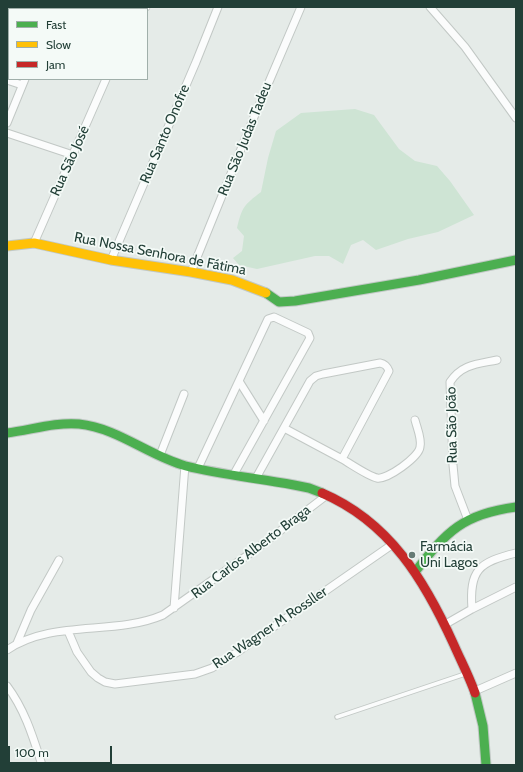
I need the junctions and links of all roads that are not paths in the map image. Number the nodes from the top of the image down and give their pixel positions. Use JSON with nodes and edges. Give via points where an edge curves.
{"nodes":[{"id":1,"x":218,"y":7,"type":"edge"},
{"id":2,"x":301,"y":7,"type":"edge"},
{"id":3,"x":430,"y":7,"type":"edge"},
{"id":4,"x":7,"y":80,"type":"edge"},
{"id":5,"x":106,"y":80,"type":"edge"},
{"id":6,"x":24,"y":82,"type":"edge"},
{"id":7,"x":516,"y":118,"type":"edge"},
{"id":8,"x":7,"y":123,"type":"edge"},
{"id":9,"x":7,"y":133,"type":"edge"},
{"id":10,"x":73,"y":155,"type":"junction"},
{"id":11,"x":34,"y":243,"type":"junction"},
{"id":12,"x":7,"y":246,"type":"edge"},
{"id":13,"x":111,"y":260,"type":"junction"},
{"id":14,"x":516,"y":260,"type":"edge"},
{"id":15,"x":191,"y":272,"type":"junction"},
{"id":16,"x":497,"y":360,"type":"dead end"},
{"id":17,"x":238,"y":381,"type":"junction"},
{"id":18,"x":184,"y":394,"type":"dead end"},
{"id":19,"x":415,"y":420,"type":"dead end"},
{"id":20,"x":264,"y":421,"type":"junction"},
{"id":21,"x":284,"y":428,"type":"junction"},
{"id":22,"x":7,"y":433,"type":"edge"},
{"id":23,"x":160,"y":455,"type":"junction"},
{"id":24,"x":342,"y":459,"type":"junction"},
{"id":25,"x":185,"y":465,"type":"junction"},
{"id":26,"x":198,"y":468,"type":"junction"},
{"id":27,"x":234,"y":474,"type":"junction"},
{"id":28,"x":256,"y":478,"type":"junction"},
{"id":29,"x":327,"y":495,"type":"junction"},
{"id":30,"x":516,"y":507,"type":"edge"},
{"id":31,"x":468,"y":520,"type":"junction"},
{"id":32,"x":393,"y":544,"type":"junction"},
{"id":33,"x":516,"y":553,"type":"edge"},
{"id":34,"x":59,"y":560,"type":"dead end"},
{"id":35,"x":415,"y":572,"type":"junction"},
{"id":36,"x":516,"y":587,"type":"edge"},
{"id":37,"x":174,"y":608,"type":"junction"},
{"id":38,"x":472,"y":609,"type":"junction"},
{"id":39,"x":444,"y":625,"type":"junction"},
{"id":40,"x":68,"y":631,"type":"junction"},
{"id":41,"x":17,"y":643,"type":"junction"},
{"id":42,"x":7,"y":650,"type":"edge"},
{"id":43,"x":516,"y":673,"type":"edge"},
{"id":44,"x":467,"y":674,"type":"junction"},
{"id":45,"x":8,"y":690,"type":"edge"},
{"id":46,"x":475,"y":691,"type":"junction"},
{"id":47,"x":337,"y":718,"type":"dead end"},
{"id":48,"x":42,"y":765,"type":"edge"},
{"id":49,"x":486,"y":765,"type":"edge"}],
"edges":[{"from":1,"to":13,"type":"street","name":"Rua Santo Onofre"},
{"from":2,"to":15,"type":"street","name":"Rua São Judas Tadeu"},
{"from":3,"to":7,"type":"street","via":[[465,47]]},
{"from":4,"to":6,"type":"street"},
{"from":5,"to":10,"type":"street","name":"Rua São José"},
{"from":6,"to":8,"type":"street"},
{"from":9,"to":10,"type":"street"},
{"from":10,"to":11,"type":"street","name":"Rua São José"},
{"from":11,"to":12,"type":"main road","name":"Rua Nossa Senhora de Fátima"},
{"from":11,"to":13,"type":"main road","name":"Rua Nossa Senhora de Fátima"},
{"from":13,"to":15,"type":"main road","name":"Rua Nossa Senhora de Fátima"},
{"from":14,"to":15,"type":"main road","name":"Rua Nossa Senhora de Fátima","via":[[419,280],[279,302],[265,293],[232,280]]},
{"from":16,"to":31,"type":"street","name":"Rua São João","via":[[464,367],[450,382],[453,465],[456,486]]},
{"from":17,"to":20,"type":"street"},
{"from":17,"to":20,"type":"street","via":[[268,319],[274,317],[309,334],[310,338]]},
{"from":17,"to":26,"type":"street"},
{"from":18,"to":23,"type":"street"},
{"from":19,"to":24,"type":"street","via":[[421,443],[420,449],[397,470],[386,476],[376,478]]},
{"from":20,"to":27,"type":"street"},
{"from":21,"to":24,"type":"street"},
{"from":21,"to":24,"type":"street","via":[[310,381],[316,376],[385,364],[389,371]]},
{"from":21,"to":28,"type":"street"},
{"from":22,"to":23,"type":"main road","via":[[62,424],[93,426]]},
{"from":23,"to":25,"type":"main road"},
{"from":25,"to":26,"type":"main road"},
{"from":25,"to":37,"type":"street","name":"Rua Carlos Alberto Braga"},
{"from":26,"to":27,"type":"main road"},
{"from":27,"to":28,"type":"main road"},
{"from":28,"to":29,"type":"main road","via":[[293,484]]},
{"from":29,"to":32,"type":"main road","via":[[355,511]]},
{"from":29,"to":37,"type":"street","name":"Rua Carlos Alberto Braga"},
{"from":30,"to":31,"type":"main road"},
{"from":31,"to":35,"type":"main road","via":[[452,531]]},
{"from":32,"to":35,"type":"main road"},
{"from":32,"to":40,"type":"street","name":"Rua Wagner M Rossller","via":[[236,653],[212,668],[195,674],[115,684],[106,682],[84,664]]},
{"from":33,"to":38,"type":"street","via":[[491,562],[475,574],[472,584]]},
{"from":34,"to":41,"type":"street"},
{"from":35,"to":39,"type":"main road"},
{"from":36,"to":38,"type":"street"},
{"from":37,"to":40,"type":"street","name":"Rua Carlos Alberto Braga","via":[[145,621]]},
{"from":38,"to":39,"type":"street"},
{"from":39,"to":44,"type":"main road"},
{"from":40,"to":41,"type":"street","name":"Rua Carlos Alberto Braga","via":[[44,634]]},
{"from":41,"to":42,"type":"street","name":"Rua Carlos Alberto Braga"},
{"from":43,"to":46,"type":"street"},
{"from":44,"to":46,"type":"main road"},
{"from":44,"to":47,"type":"lane"},
{"from":45,"to":48,"type":"street","via":[[18,701],[26,717]]},
{"from":46,"to":49,"type":"main road","via":[[482,715]]}]}
